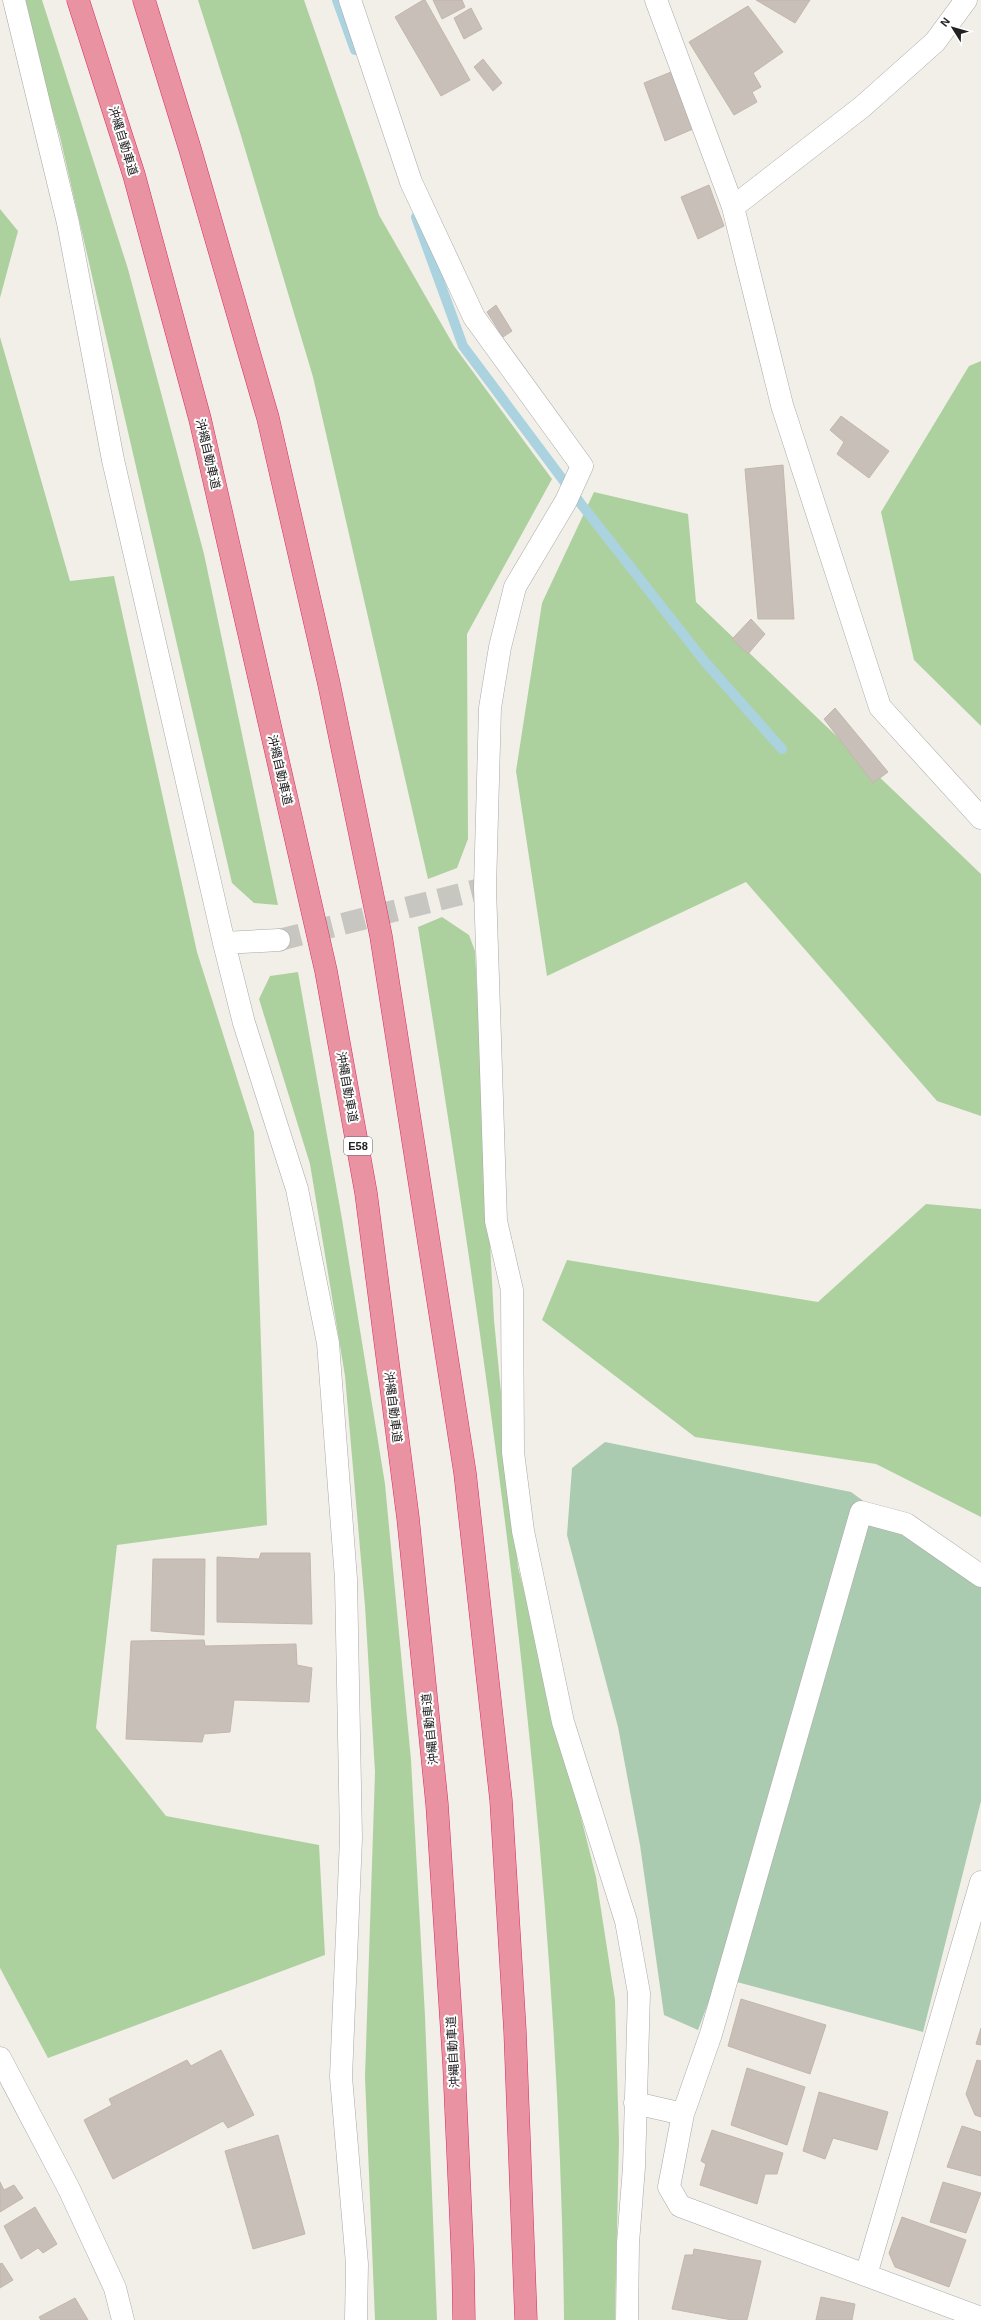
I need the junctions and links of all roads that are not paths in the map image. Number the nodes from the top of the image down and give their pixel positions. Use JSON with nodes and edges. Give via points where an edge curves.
{"nodes":[{"id":1,"x":14,"y":0,"type":"edge"},
{"id":2,"x":78,"y":0,"type":"edge"},
{"id":3,"x":144,"y":0,"type":"edge"},
{"id":4,"x":350,"y":0,"type":"edge"},
{"id":5,"x":656,"y":0,"type":"edge"},
{"id":6,"x":966,"y":0,"type":"edge"},
{"id":7,"x":733,"y":207,"type":"junction"},
{"id":8,"x":981,"y":818,"type":"edge"},
{"id":9,"x":279,"y":940,"type":"tunnel mouth"},
{"id":10,"x":224,"y":943,"type":"junction"},
{"id":11,"x":981,"y":1576,"type":"edge"},
{"id":12,"x":981,"y":1882,"type":"edge"},
{"id":13,"x":0,"y":2058,"type":"edge"},
{"id":14,"x":636,"y":2103,"type":"junction"},
{"id":15,"x":683,"y":2114,"type":"junction"},
{"id":16,"x":866,"y":2275,"type":"junction"},
{"id":17,"x":981,"y":2318,"type":"edge"},
{"id":18,"x":123,"y":2320,"type":"edge"},
{"id":19,"x":356,"y":2320,"type":"edge"},
{"id":20,"x":464,"y":2320,"type":"edge"},
{"id":21,"x":526,"y":2320,"type":"edge"},
{"id":22,"x":627,"y":2320,"type":"edge"}],
"edges":[{"from":1,"to":10,"type":"street","via":[[68,223],[115,468]]},
{"from":2,"to":20,"type":"highway","name":"沖縄自動車道","number":"E58","via":[[134,175],[200,419],[326,971],[366,1193],[408,1518],[438,1804],[454,2066],[464,2266]]},
{"from":3,"to":21,"type":"highway","via":[[268,418],[329,684],[381,936],[465,1473],[502,1800],[515,2031]]},
{"from":4,"to":14,"type":"street","via":[[411,182],[474,317],[582,466],[566,501],[515,587],[500,647],[490,708],[485,888],[496,1221],[512,1290],[513,1452],[523,1531],[563,1722],[626,1921],[639,1993]]},
{"from":5,"to":7,"type":"street"},
{"from":6,"to":7,"type":"street","via":[[935,42],[862,107]]},
{"from":7,"to":8,"type":"street","via":[[782,405],[880,707]]},
{"from":9,"to":10,"type":"street"},
{"from":10,"to":19,"type":"street","via":[[244,1024],[297,1189],[328,1343],[346,1595],[351,1838],[341,2077],[357,2264]]},
{"from":11,"to":15,"type":"street","via":[[906,1524],[861,1512],[711,2034]]},
{"from":12,"to":16,"type":"street"},
{"from":13,"to":18,"type":"street","via":[[69,2189],[115,2288]]},
{"from":14,"to":15,"type":"street"},
{"from":14,"to":22,"type":"street","via":[[628,2243]]},
{"from":15,"to":16,"type":"street","via":[[669,2187],[680,2206]]},
{"from":16,"to":17,"type":"street"}]}
